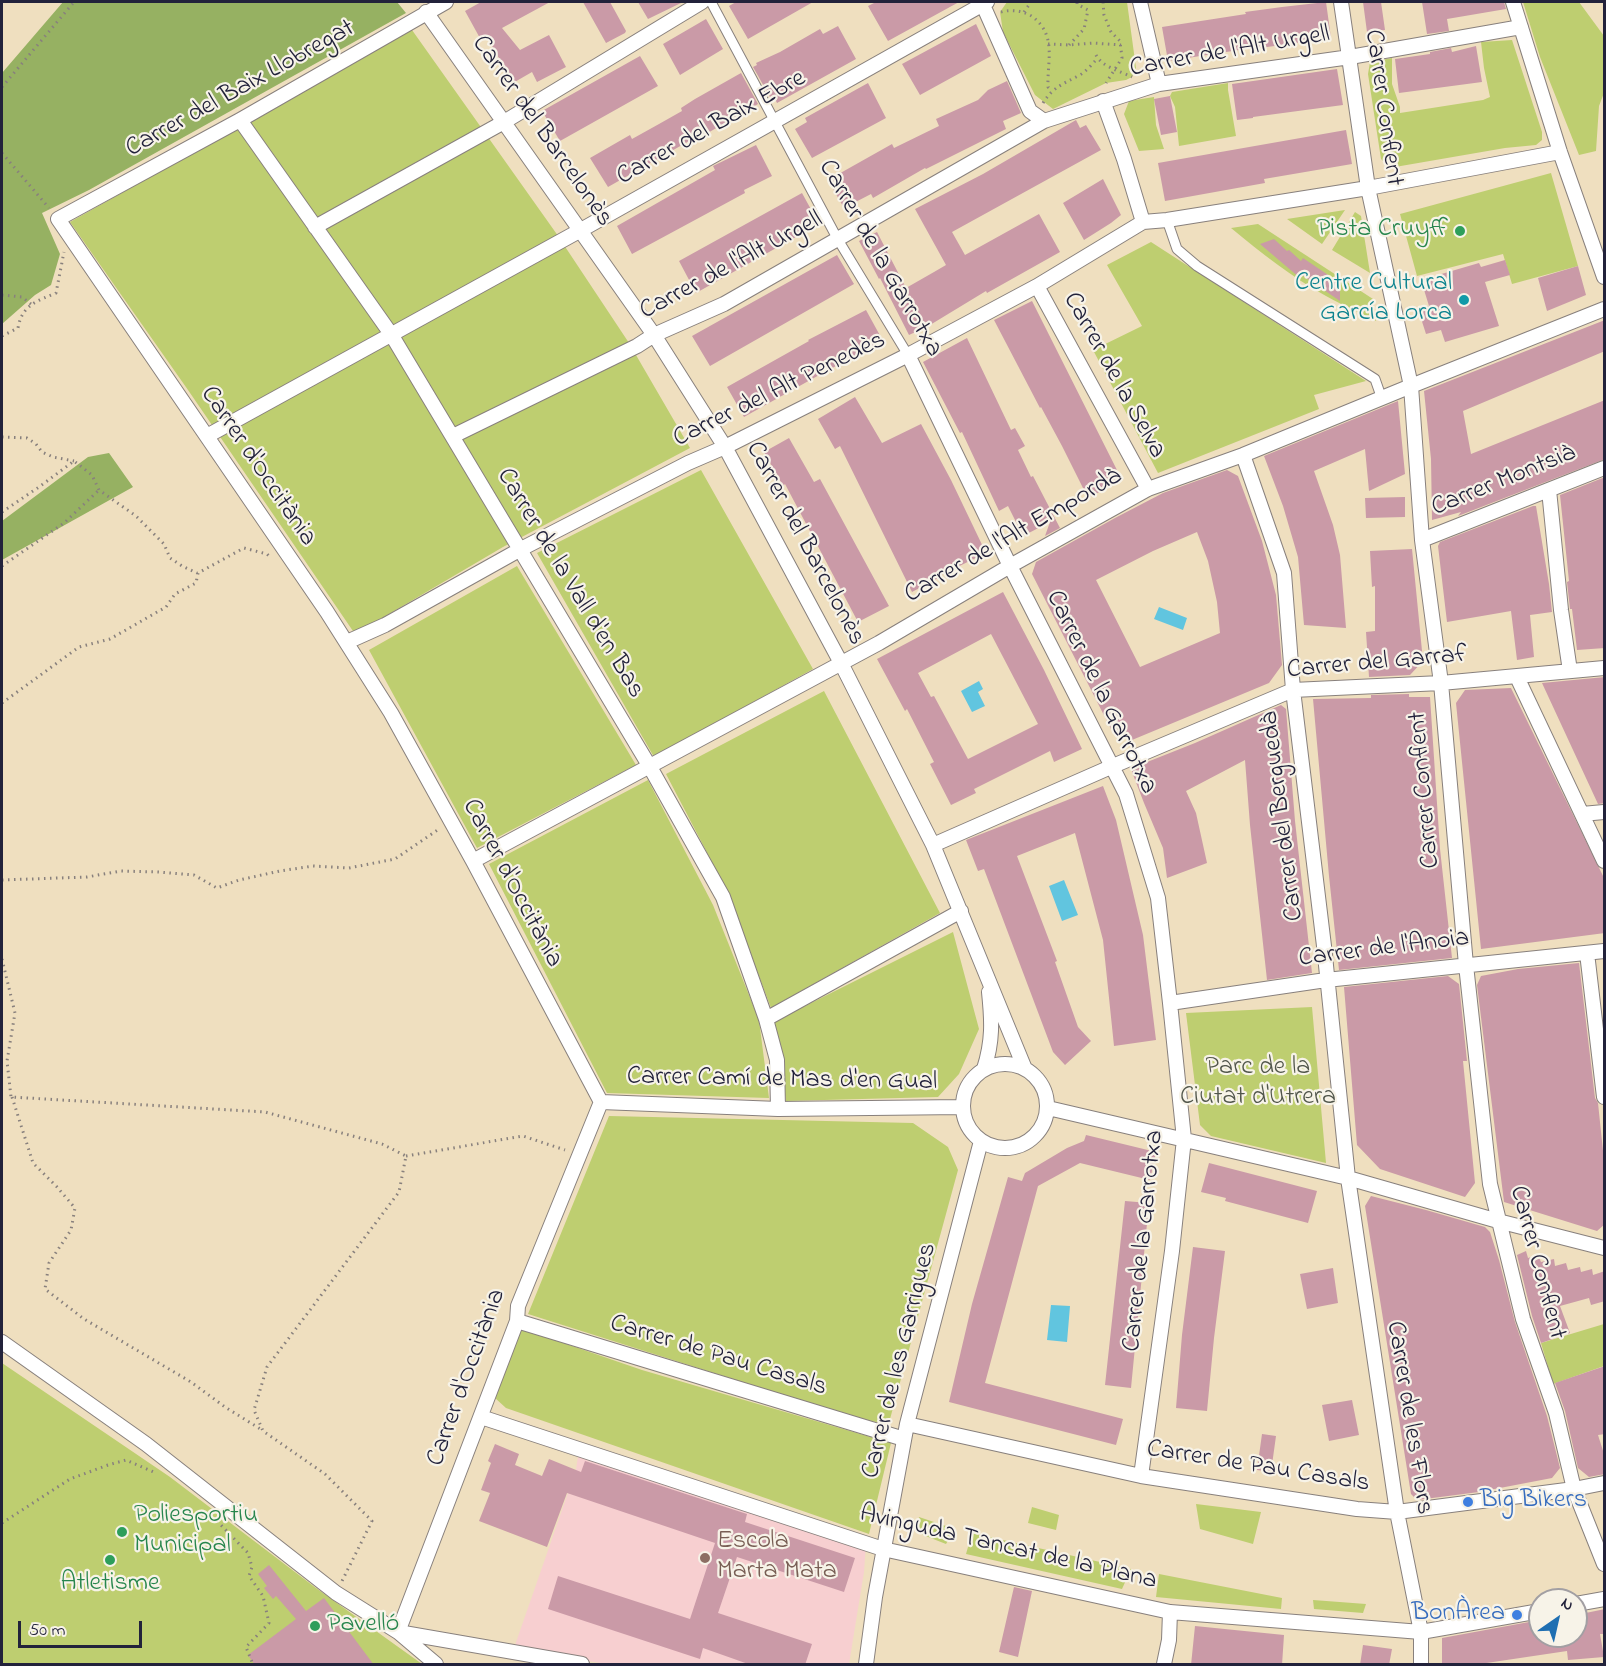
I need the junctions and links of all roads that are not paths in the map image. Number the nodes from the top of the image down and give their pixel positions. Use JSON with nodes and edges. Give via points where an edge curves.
{"nodes":[{"id":1,"x":446,"y":2,"type":"edge"},
{"id":2,"x":702,"y":2,"type":"edge"},
{"id":3,"x":711,"y":2,"type":"edge"},
{"id":4,"x":1140,"y":2,"type":"edge"},
{"id":5,"x":1341,"y":2,"type":"edge"},
{"id":6,"x":1513,"y":2,"type":"edge"},
{"id":7,"x":985,"y":3,"type":"edge"},
{"id":8,"x":426,"y":12,"type":"junction"},
{"id":9,"x":1521,"y":27,"type":"junction"},
{"id":10,"x":1350,"y":57,"type":"junction"},
{"id":11,"x":1159,"y":84,"type":"junction"},
{"id":12,"x":1103,"y":101,"type":"junction"},
{"id":13,"x":240,"y":120,"type":"junction"},
{"id":14,"x":774,"y":121,"type":"junction"},
{"id":15,"x":1044,"y":121,"type":"junction"},
{"id":16,"x":504,"y":122,"type":"junction"},
{"id":17,"x":1560,"y":152,"type":"junction"},
{"id":18,"x":1368,"y":188,"type":"junction"},
{"id":19,"x":58,"y":219,"type":"joint"},
{"id":20,"x":1167,"y":220,"type":"junction"},
{"id":21,"x":1143,"y":222,"type":"junction"},
{"id":22,"x":315,"y":227,"type":"junction"},
{"id":23,"x":581,"y":230,"type":"junction"},
{"id":24,"x":837,"y":238,"type":"junction"},
{"id":25,"x":1605,"y":277,"type":"edge"},
{"id":26,"x":1037,"y":286,"type":"junction"},
{"id":27,"x":1605,"y":309,"type":"edge"},
{"id":28,"x":391,"y":334,"type":"junction"},
{"id":29,"x":654,"y":335,"type":"junction"},
{"id":30,"x":908,"y":355,"type":"junction"},
{"id":31,"x":1411,"y":386,"type":"junction"},
{"id":32,"x":1382,"y":399,"type":"junction"},
{"id":33,"x":207,"y":436,"type":"junction"},
{"id":34,"x":453,"y":436,"type":"junction"},
{"id":35,"x":725,"y":447,"type":"junction"},
{"id":36,"x":1243,"y":455,"type":"junction"},
{"id":37,"x":1605,"y":468,"type":"edge"},
{"id":38,"x":1148,"y":489,"type":"junction"},
{"id":39,"x":1549,"y":490,"type":"junction"},
{"id":40,"x":1422,"y":540,"type":"junction"},
{"id":41,"x":521,"y":549,"type":"junction"},
{"id":42,"x":1010,"y":566,"type":"junction"},
{"id":43,"x":347,"y":642,"type":"junction"},
{"id":44,"x":841,"y":663,"type":"junction"},
{"id":45,"x":1605,"y":668,"type":"edge"},
{"id":46,"x":1570,"y":671,"type":"junction"},
{"id":47,"x":1517,"y":676,"type":"junction"},
{"id":48,"x":1441,"y":683,"type":"junction"},
{"id":49,"x":1293,"y":690,"type":"junction"},
{"id":50,"x":1113,"y":766,"type":"junction"},
{"id":51,"x":650,"y":767,"type":"junction"},
{"id":52,"x":1605,"y":812,"type":"edge"},
{"id":53,"x":1582,"y":814,"type":"junction"},
{"id":54,"x":933,"y":845,"type":"junction"},
{"id":55,"x":473,"y":861,"type":"junction"},
{"id":56,"x":1605,"y":861,"type":"edge"},
{"id":57,"x":961,"y":911,"type":"junction"},
{"id":58,"x":1605,"y":951,"type":"edge"},
{"id":59,"x":1587,"y":953,"type":"junction"},
{"id":60,"x":1466,"y":965,"type":"junction"},
{"id":61,"x":987,"y":978,"type":"junction"},
{"id":62,"x":1326,"y":980,"type":"junction"},
{"id":63,"x":1170,"y":1003,"type":"junction"},
{"id":64,"x":766,"y":1019,"type":"junction"},
{"id":65,"x":1025,"y":1069,"type":"junction"},
{"id":66,"x":984,"y":1070,"type":"junction"},
{"id":67,"x":1605,"y":1097,"type":"edge"},
{"id":68,"x":601,"y":1102,"type":"junction"},
{"id":69,"x":963,"y":1107,"type":"junction"},
{"id":70,"x":1048,"y":1108,"type":"junction"},
{"id":71,"x":778,"y":1109,"type":"junction"},
{"id":72,"x":1184,"y":1139,"type":"junction"},
{"id":73,"x":981,"y":1141,"type":"junction"},
{"id":74,"x":1348,"y":1178,"type":"junction"},
{"id":75,"x":1498,"y":1221,"type":"junction"},
{"id":76,"x":1605,"y":1248,"type":"edge"},
{"id":77,"x":517,"y":1321,"type":"junction"},
{"id":78,"x":2,"y":1342,"type":"edge"},
{"id":79,"x":481,"y":1417,"type":"junction"},
{"id":80,"x":907,"y":1424,"type":"junction"},
{"id":81,"x":904,"y":1439,"type":"junction"},
{"id":82,"x":1142,"y":1476,"type":"junction"},
{"id":83,"x":1605,"y":1483,"type":"edge"},
{"id":84,"x":1574,"y":1489,"type":"junction"},
{"id":85,"x":1397,"y":1512,"type":"junction"},
{"id":86,"x":883,"y":1549,"type":"junction"},
{"id":87,"x":1605,"y":1564,"type":"edge"},
{"id":88,"x":1605,"y":1599,"type":"edge"},
{"id":89,"x":1588,"y":1602,"type":"edge"},
{"id":90,"x":1170,"y":1612,"type":"junction"},
{"id":91,"x":1528,"y":1613,"type":"edge"},
{"id":92,"x":398,"y":1632,"type":"junction"},
{"id":93,"x":1421,"y":1632,"type":"junction"},
{"id":94,"x":436,"y":1665,"type":"edge"},
{"id":95,"x":582,"y":1665,"type":"edge"},
{"id":96,"x":866,"y":1665,"type":"edge"},
{"id":97,"x":1164,"y":1665,"type":"edge"},
{"id":98,"x":1421,"y":1665,"type":"edge"}],
"edges":[{"from":1,"to":8,"type":"street","name":"Carrer del Baix Llobregat"},
{"from":2,"to":16,"type":"street"},
{"from":3,"to":14,"type":"street","name":"Carrer de la Garrotxa"},
{"from":4,"to":11,"type":"street"},
{"from":5,"to":10,"type":"street","name":"Carrer Conflent"},
{"from":6,"to":9,"type":"street"},
{"from":7,"to":14,"type":"street","name":"Carrer del Baix Ebre"},
{"from":7,"to":15,"type":"street","via":[[1030,111]]},
{"from":8,"to":13,"type":"street","name":"Carrer del Baix Llobregat"},
{"from":8,"to":16,"type":"street","name":"Carrer del Barcelonès"},
{"from":9,"to":10,"type":"street","name":"Carrer de l'Alt Urgell"},
{"from":9,"to":17,"type":"street"},
{"from":10,"to":11,"type":"street","name":"Carrer de l'Alt Urgell"},
{"from":10,"to":18,"type":"street","name":"Carrer Conflent"},
{"from":11,"to":12,"type":"street","name":"Carrer de l'Alt Urgell"},
{"from":12,"to":15,"type":"street","name":"Carrer de l'Alt Urgell"},
{"from":12,"to":21,"type":"street"},
{"from":13,"to":19,"type":"street","name":"Carrer del Baix Llobregat"},
{"from":13,"to":22,"type":"street","name":"Carrer de la Vall d'en Bas"},
{"from":14,"to":23,"type":"street","name":"Carrer del Baix Ebre"},
{"from":14,"to":24,"type":"street","name":"Carrer de la Garrotxa"},
{"from":15,"to":24,"type":"street","name":"Carrer de l'Alt Urgell"},
{"from":16,"to":22,"type":"street"},
{"from":16,"to":23,"type":"street","name":"Carrer del Barcelonès"},
{"from":17,"to":18,"type":"street","name":"Carrer del Alt Penedès"},
{"from":17,"to":25,"type":"street"},
{"from":18,"to":20,"type":"street","name":"Carrer del Alt Penedès"},
{"from":18,"to":31,"type":"street","name":"Carrer Conflent"},
{"from":19,"to":33,"type":"street","name":"Carrer d'Occitània"},
{"from":20,"to":21,"type":"street","name":"Carrer del Alt Penedès"},
{"from":20,"to":32,"type":"street","via":[[1177,249],[1197,266],[1375,380]]},
{"from":21,"to":26,"type":"street","name":"Carrer del Alt Penedès"},
{"from":22,"to":28,"type":"street","name":"Carrer de la Vall d'en Bas"},
{"from":23,"to":28,"type":"street","name":"Carrer del Baix Ebre"},
{"from":23,"to":29,"type":"street","name":"Carrer del Barcelonès"},
{"from":24,"to":29,"type":"street","name":"Carrer de l'Alt Urgell","via":[[724,304]]},
{"from":24,"to":30,"type":"street","name":"Carrer de la Garrotxa"},
{"from":26,"to":30,"type":"street","name":"Carrer del Alt Penedès"},
{"from":26,"to":38,"type":"street","name":"Carrer de la Selva"},
{"from":27,"to":31,"type":"street","name":"Carrer de l'Alt Empordà"},
{"from":28,"to":33,"type":"street","name":"Carrer del Baix Ebre"},
{"from":28,"to":34,"type":"street","name":"Carrer de la Vall d'en Bas"},
{"from":29,"to":34,"type":"street","name":"Carrer de l'Alt Urgell"},
{"from":29,"to":35,"type":"street","name":"Carrer del Barcelonès"},
{"from":30,"to":35,"type":"street","name":"Carrer del Alt Penedès"},
{"from":30,"to":42,"type":"street","name":"Carrer de la Garrotxa"},
{"from":31,"to":32,"type":"street","name":"Carrer de l'Alt Empordà"},
{"from":31,"to":40,"type":"street","name":"Carrer Conflent"},
{"from":32,"to":36,"type":"street","name":"Carrer de l'Alt Empordà"},
{"from":33,"to":43,"type":"street","name":"Carrer d'Occitània"},
{"from":34,"to":41,"type":"street","name":"Carrer de la Vall d'en Bas"},
{"from":35,"to":41,"type":"street","name":"Carrer del Alt Penedès"},
{"from":35,"to":44,"type":"street","name":"Carrer del Barcelonès"},
{"from":36,"to":38,"type":"street","name":"Carrer de l'Alt Empordà"},
{"from":36,"to":49,"type":"street","name":"Carrer del Berguedà","via":[[1284,573]]},
{"from":37,"to":39,"type":"street","name":"Carrer Montsià"},
{"from":38,"to":42,"type":"street","name":"Carrer de l'Alt Empordà"},
{"from":39,"to":40,"type":"street","name":"Carrer Montsià"},
{"from":39,"to":46,"type":"street"},
{"from":40,"to":48,"type":"street","name":"Carrer Conflent"},
{"from":41,"to":43,"type":"street","name":"Carrer del Alt Penedès"},
{"from":41,"to":51,"type":"street","name":"Carrer de la Vall d'en Bas"},
{"from":42,"to":44,"type":"street","name":"Carrer de l'Alt Empordà"},
{"from":42,"to":50,"type":"street","name":"Carrer de la Garrotxa"},
{"from":43,"to":55,"type":"street","name":"Carrer d'Occitània"},
{"from":44,"to":51,"type":"street","name":"Carrer de l'Alt Empordà"},
{"from":44,"to":54,"type":"street","name":"Carrer del Barcelonès"},
{"from":45,"to":46,"type":"street","name":"Carrer del Garraf"},
{"from":46,"to":47,"type":"street","name":"Carrer del Garraf"},
{"from":47,"to":48,"type":"street","name":"Carrer del Garraf"},
{"from":47,"to":53,"type":"street"},
{"from":48,"to":49,"type":"street","name":"Carrer del Garraf"},
{"from":48,"to":60,"type":"street","name":"Carrer Conflent"},
{"from":49,"to":50,"type":"street","name":"Carrer del Garraf"},
{"from":49,"to":62,"type":"street","name":"Carrer del Berguedà"},
{"from":50,"to":54,"type":"street","name":"Carrer del Garraf"},
{"from":50,"to":63,"type":"street","name":"Carrer de la Garrotxa","via":[[1126,794],[1158,898]]},
{"from":51,"to":55,"type":"street","name":"Carrer de l'Alt Empordà"},
{"from":51,"to":64,"type":"street","name":"Carrer de la Vall d'en Bas","via":[[723,897]]},
{"from":52,"to":53,"type":"street"},
{"from":53,"to":56,"type":"street"},
{"from":54,"to":57,"type":"street","name":"Carrer del Barcelonès"},
{"from":55,"to":68,"type":"street","name":"Carrer d'Occitània"},
{"from":57,"to":61,"type":"street","name":"Carrer del Barcelonès"},
{"from":57,"to":64,"type":"street"},
{"from":58,"to":59,"type":"street","name":"Carrer de l'Anoia"},
{"from":59,"to":60,"type":"street","name":"Carrer de l'Anoia"},
{"from":59,"to":67,"type":"street"},
{"from":60,"to":62,"type":"street","name":"Carrer de l'Anoia"},
{"from":60,"to":75,"type":"street","name":"Carrer Conflent","via":[[1490,1184]]},
{"from":61,"to":65,"type":"street","name":"Carrer del Barcelonès"},
{"from":61,"to":66,"type":"street","name":"Carrer del Barcelonès","via":[[992,1020]]},
{"from":62,"to":63,"type":"street","name":"Carrer de l'Anoia"},
{"from":62,"to":74,"type":"street","name":"Carrer del Berguedà"},
{"from":63,"to":72,"type":"street","name":"Carrer de la Garrotxa"},
{"from":64,"to":71,"type":"street","name":"Carrer de la Vall d'en Bas","via":[[777,1060]]},
{"from":65,"to":66,"type":"street","via":[[1004,1064]]},
{"from":65,"to":70,"type":"street","via":[[1042,1085]]},
{"from":66,"to":69,"type":"street","via":[[969,1085]]},
{"from":68,"to":71,"type":"street","name":"Carrer Camí de Mas d'en Gual"},
{"from":68,"to":77,"type":"street","name":"Carrer d'Occitània","via":[[518,1306]]},
{"from":69,"to":71,"type":"street","name":"Carrer Camí de Mas d'en Gual"},
{"from":69,"to":73,"type":"street","via":[[968,1126]]},
{"from":70,"to":72,"type":"street"},
{"from":70,"to":73,"type":"street","via":[[1041,1129],[1024,1144],[995,1147]]},
{"from":72,"to":74,"type":"street"},
{"from":72,"to":82,"type":"street","name":"Carrer de la Garrotxa"},
{"from":73,"to":80,"type":"street","name":"Carrer de les Garrigues"},
{"from":74,"to":75,"type":"street"},
{"from":74,"to":85,"type":"street","name":"Carrer de les Flors"},
{"from":75,"to":76,"type":"street"},
{"from":75,"to":84,"type":"street","name":"Carrer Conflent","via":[[1523,1319],[1556,1413]]},
{"from":77,"to":79,"type":"street","name":"Carrer d'Occitània"},
{"from":77,"to":81,"type":"street","name":"Carrer de Pau Casals"},
{"from":78,"to":92,"type":"street","via":[[146,1444],[336,1593]]},
{"from":79,"to":86,"type":"street","name":"Avinguda Tancat de la Plana"},
{"from":79,"to":92,"type":"street","name":"Carrer d'Occitània"},
{"from":80,"to":81,"type":"street","name":"Carrer de les Garrigues"},
{"from":80,"to":82,"type":"street","name":"Carrer de Pau Casals"},
{"from":81,"to":86,"type":"street","name":"Carrer de les Garrigues"},
{"from":82,"to":85,"type":"street","name":"Carrer de Pau Casals"},
{"from":83,"to":84,"type":"street","name":"Carrer de Pau Casals"},
{"from":84,"to":85,"type":"street","name":"Carrer de Pau Casals"},
{"from":84,"to":87,"type":"street","name":"Carrer Conflent"},
{"from":85,"to":93,"type":"street","name":"Carrer de les Flors"},
{"from":86,"to":90,"type":"street","name":"Avinguda Tancat de la Plana"},
{"from":86,"to":96,"type":"street","name":"Carrer de les Garrigues"},
{"from":88,"to":89,"type":"street"},
{"from":90,"to":93,"type":"street","name":"Avinguda Tancat de la Plana"},
{"from":90,"to":97,"type":"street"},
{"from":91,"to":93,"type":"street","name":"Avinguda Tancat de la Plana"},
{"from":92,"to":94,"type":"street"},
{"from":92,"to":95,"type":"street"},
{"from":93,"to":98,"type":"street","name":"Carrer de les Flors"}]}
